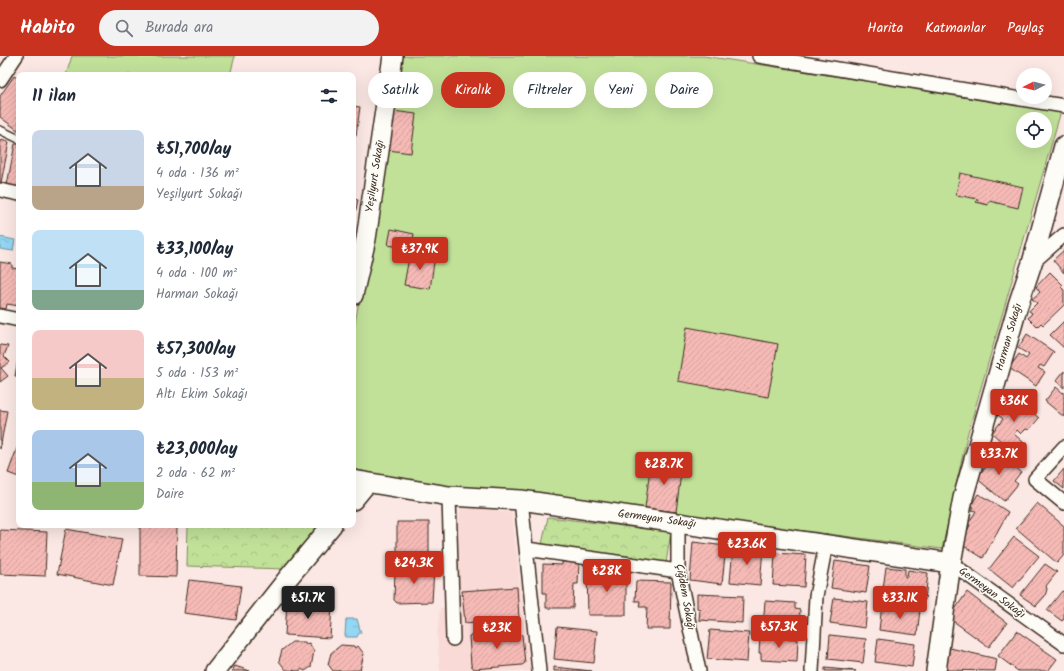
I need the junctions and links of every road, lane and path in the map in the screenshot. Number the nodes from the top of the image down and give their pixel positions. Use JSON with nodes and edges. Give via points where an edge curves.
{"nodes":[{"id":1,"x":16,"y":56,"type":"edge"},
{"id":2,"x":393,"y":56,"type":"edge"},
{"id":3,"x":759,"y":56,"type":"edge"},
{"id":4,"x":0,"y":80,"type":"edge"},
{"id":5,"x":1064,"y":106,"type":"edge"},
{"id":6,"x":0,"y":130,"type":"edge"},
{"id":7,"x":16,"y":138,"type":"edge"},
{"id":8,"x":1064,"y":146,"type":"edge"},
{"id":9,"x":0,"y":190,"type":"edge"},
{"id":10,"x":16,"y":193,"type":"edge"},
{"id":11,"x":1064,"y":235,"type":"edge"},
{"id":12,"x":358,"y":253,"type":"edge"},
{"id":13,"x":1032,"y":263,"type":"junction"},
{"id":14,"x":356,"y":270,"type":"edge"},
{"id":15,"x":0,"y":316,"type":"edge"},
{"id":16,"x":16,"y":319,"type":"edge"},
{"id":17,"x":1064,"y":447,"type":"edge"},
{"id":18,"x":360,"y":482,"type":"edge"},
{"id":19,"x":356,"y":492,"type":"edge"},
{"id":20,"x":449,"y":496,"type":"junction"},
{"id":21,"x":521,"y":500,"type":"junction"},
{"id":22,"x":1064,"y":503,"type":"edge"},
{"id":23,"x":678,"y":522,"type":"junction"},
{"id":24,"x":330,"y":528,"type":"edge"},
{"id":25,"x":826,"y":544,"type":"junction"},
{"id":26,"x":527,"y":549,"type":"junction"},
{"id":27,"x":951,"y":563,"type":"junction"},
{"id":28,"x":678,"y":571,"type":"junction"},
{"id":29,"x":453,"y":639,"type":"dead end"},
{"id":30,"x":1064,"y":644,"type":"edge"},
{"id":31,"x":215,"y":671,"type":"edge"},
{"id":32,"x":539,"y":671,"type":"edge"},
{"id":33,"x":698,"y":671,"type":"edge"},
{"id":34,"x":812,"y":671,"type":"edge"},
{"id":35,"x":936,"y":671,"type":"edge"}],
"edges":[{"from":1,"to":4,"type":"street"},
{"from":2,"to":12,"type":"main road","name":"Yeşilyurt Sokağı","via":[[367,231]]},
{"from":3,"to":5,"type":"street"},
{"from":6,"to":7,"type":"lane"},
{"from":8,"to":13,"type":"main road","name":"Harman Sokağı"},
{"from":9,"to":10,"type":"street"},
{"from":11,"to":13,"type":"street"},
{"from":12,"to":14,"type":"main road","name":"Yeşilyurt Sokağı"},
{"from":13,"to":27,"type":"main road","name":"Harman Sokağı","via":[[963,498]]},
{"from":15,"to":16,"type":"street"},
{"from":17,"to":22,"type":"street","via":[[1035,479]]},
{"from":18,"to":19,"type":"main road"},
{"from":18,"to":20,"type":"main road","name":"Germeyan Sokağı"},
{"from":20,"to":21,"type":"main road","name":"Germeyan Sokağı"},
{"from":20,"to":29,"type":"street"},
{"from":21,"to":23,"type":"main road","name":"Germeyan Sokağı"},
{"from":21,"to":26,"type":"street"},
{"from":23,"to":25,"type":"main road","name":"Germeyan Sokağı"},
{"from":23,"to":28,"type":"street","name":"Çiğdem Sokağı"},
{"from":24,"to":31,"type":"main road"},
{"from":25,"to":27,"type":"main road","name":"Germeyan Sokağı"},
{"from":25,"to":34,"type":"street","via":[[816,596]]},
{"from":26,"to":28,"type":"street"},
{"from":26,"to":32,"type":"street"},
{"from":27,"to":30,"type":"street","name":"Germeyan Sokağı"},
{"from":27,"to":35,"type":"main road","name":"Harman Sokağı"},
{"from":28,"to":33,"type":"street","name":"Çiğdem Sokağı"}]}
